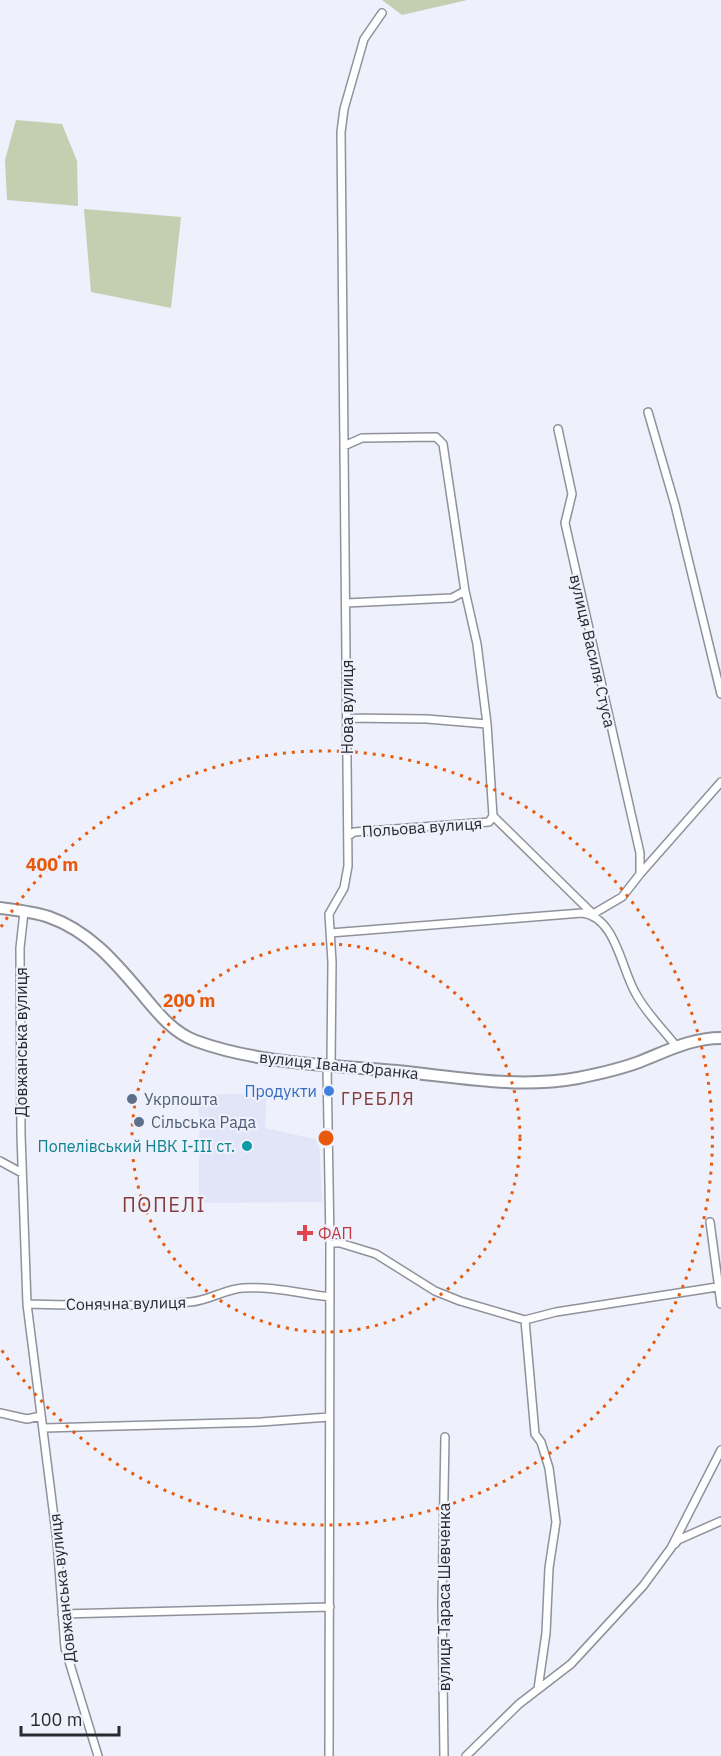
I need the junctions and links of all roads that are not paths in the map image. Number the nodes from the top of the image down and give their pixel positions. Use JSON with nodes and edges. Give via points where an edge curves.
{"nodes":[{"id":1,"x":382,"y":13,"type":"dead end"},
{"id":2,"x":648,"y":412,"type":"dead end"},
{"id":3,"x":558,"y":429,"type":"dead end"},
{"id":4,"x":344,"y":446,"type":"junction"},
{"id":5,"x":465,"y":591,"type":"junction"},
{"id":6,"x":346,"y":603,"type":"junction"},
{"id":7,"x":721,"y":694,"type":"edge"},
{"id":8,"x":347,"y":718,"type":"junction"},
{"id":9,"x":487,"y":724,"type":"junction"},
{"id":10,"x":721,"y":782,"type":"edge"},
{"id":11,"x":494,"y":820,"type":"junction"},
{"id":12,"x":348,"y":836,"type":"junction"},
{"id":13,"x":640,"y":874,"type":"junction"},
{"id":14,"x":0,"y":908,"type":"edge"},
{"id":15,"x":24,"y":912,"type":"junction"},
{"id":16,"x":593,"y":914,"type":"junction"},
{"id":17,"x":330,"y":933,"type":"junction"},
{"id":18,"x":721,"y":1038,"type":"edge"},
{"id":19,"x":676,"y":1046,"type":"junction"},
{"id":20,"x":329,"y":1065,"type":"junction"},
{"id":21,"x":0,"y":1161,"type":"edge"},
{"id":22,"x":22,"y":1173,"type":"junction"},
{"id":23,"x":710,"y":1222,"type":"dead end"},
{"id":24,"x":330,"y":1243,"type":"junction"},
{"id":25,"x":717,"y":1287,"type":"junction"},
{"id":26,"x":330,"y":1296,"type":"junction"},
{"id":27,"x":27,"y":1304,"type":"junction"},
{"id":28,"x":721,"y":1304,"type":"edge"},
{"id":29,"x":525,"y":1320,"type":"junction"},
{"id":30,"x":0,"y":1413,"type":"edge"},
{"id":31,"x":41,"y":1416,"type":"junction"},
{"id":32,"x":329,"y":1417,"type":"junction"},
{"id":33,"x":44,"y":1428,"type":"junction"},
{"id":34,"x":446,"y":1437,"type":"dead end"},
{"id":35,"x":721,"y":1450,"type":"edge"},
{"id":36,"x":721,"y":1521,"type":"edge"},
{"id":37,"x":671,"y":1548,"type":"junction"},
{"id":38,"x":330,"y":1607,"type":"junction"},
{"id":39,"x":62,"y":1614,"type":"junction"},
{"id":40,"x":538,"y":1689,"type":"junction"},
{"id":41,"x":98,"y":1756,"type":"edge"},
{"id":42,"x":329,"y":1756,"type":"edge"},
{"id":43,"x":444,"y":1756,"type":"edge"},
{"id":44,"x":466,"y":1756,"type":"edge"}],
"edges":[{"from":1,"to":4,"type":"street","name":"Нова вулиця","via":[[364,39],[341,132]]},
{"from":2,"to":7,"type":"street"},
{"from":3,"to":13,"type":"street","name":"вулиця Василя Стуса","via":[[572,494],[565,523],[640,853]]},
{"from":4,"to":5,"type":"street","name":"Польова вулиця","via":[[362,438],[436,437],[443,444]]},
{"from":4,"to":6,"type":"street","name":"Нова вулиця"},
{"from":5,"to":6,"type":"street","via":[[452,598]]},
{"from":5,"to":9,"type":"street","name":"Польова вулиця","via":[[477,644]]},
{"from":6,"to":8,"type":"street","name":"Нова вулиця"},
{"from":8,"to":9,"type":"street"},
{"from":8,"to":12,"type":"street","name":"Нова вулиця"},
{"from":9,"to":11,"type":"street","name":"Польова вулиця"},
{"from":10,"to":13,"type":"street"},
{"from":11,"to":12,"type":"street","name":"Польова вулиця","via":[[354,832]]},
{"from":11,"to":16,"type":"street","name":"Польова вулиця"},
{"from":12,"to":17,"type":"street","name":"Нова вулиця","via":[[347,877],[329,914]]},
{"from":13,"to":16,"type":"street","via":[[622,897]]},
{"from":14,"to":15,"type":"main road","name":"вулиця Івана Франка"},
{"from":15,"to":20,"type":"main road","name":"вулиця Івана Франка","via":[[70,926],[100,947],[162,1017],[192,1040],[228,1051]]},
{"from":15,"to":22,"type":"street","name":"Довжанська вулиця","via":[[20,948]]},
{"from":16,"to":17,"type":"street"},
{"from":16,"to":19,"type":"street","via":[[621,954],[634,992]]},
{"from":17,"to":20,"type":"street","name":"Нова вулиця"},
{"from":18,"to":19,"type":"main road","name":"вулиця Івана Франка"},
{"from":19,"to":20,"type":"main road","name":"вулиця Івана Франка","via":[[620,1068],[538,1082],[471,1080]]},
{"from":20,"to":24,"type":"street"},
{"from":21,"to":22,"type":"street"},
{"from":22,"to":27,"type":"street","name":"Довжанська вулиця"},
{"from":23,"to":25,"type":"street"},
{"from":24,"to":26,"type":"street"},
{"from":24,"to":29,"type":"street","via":[[376,1254],[435,1291]]},
{"from":25,"to":28,"type":"street"},
{"from":25,"to":29,"type":"street"},
{"from":26,"to":27,"type":"street","name":"Сонячна вулиця","via":[[254,1287],[190,1302]]},
{"from":26,"to":32,"type":"street"},
{"from":27,"to":31,"type":"street","name":"Довжанська вулиця"},
{"from":29,"to":40,"type":"street","via":[[535,1434],[549,1468],[556,1522]]},
{"from":30,"to":31,"type":"street","via":[[27,1419]]},
{"from":31,"to":33,"type":"street","name":"Довжанська вулиця"},
{"from":32,"to":33,"type":"street"},
{"from":32,"to":38,"type":"street"},
{"from":33,"to":39,"type":"street","name":"Довжанська вулиця"},
{"from":34,"to":43,"type":"street","name":"вулиця Тараса Шевченка"},
{"from":35,"to":37,"type":"street"},
{"from":36,"to":37,"type":"street","via":[[678,1540]]},
{"from":37,"to":40,"type":"street","via":[[595,1640]]},
{"from":38,"to":39,"type":"street"},
{"from":38,"to":42,"type":"street"},
{"from":39,"to":41,"type":"street","name":"Довжанська вулиця","via":[[68,1657]]},
{"from":40,"to":44,"type":"street"}]}
